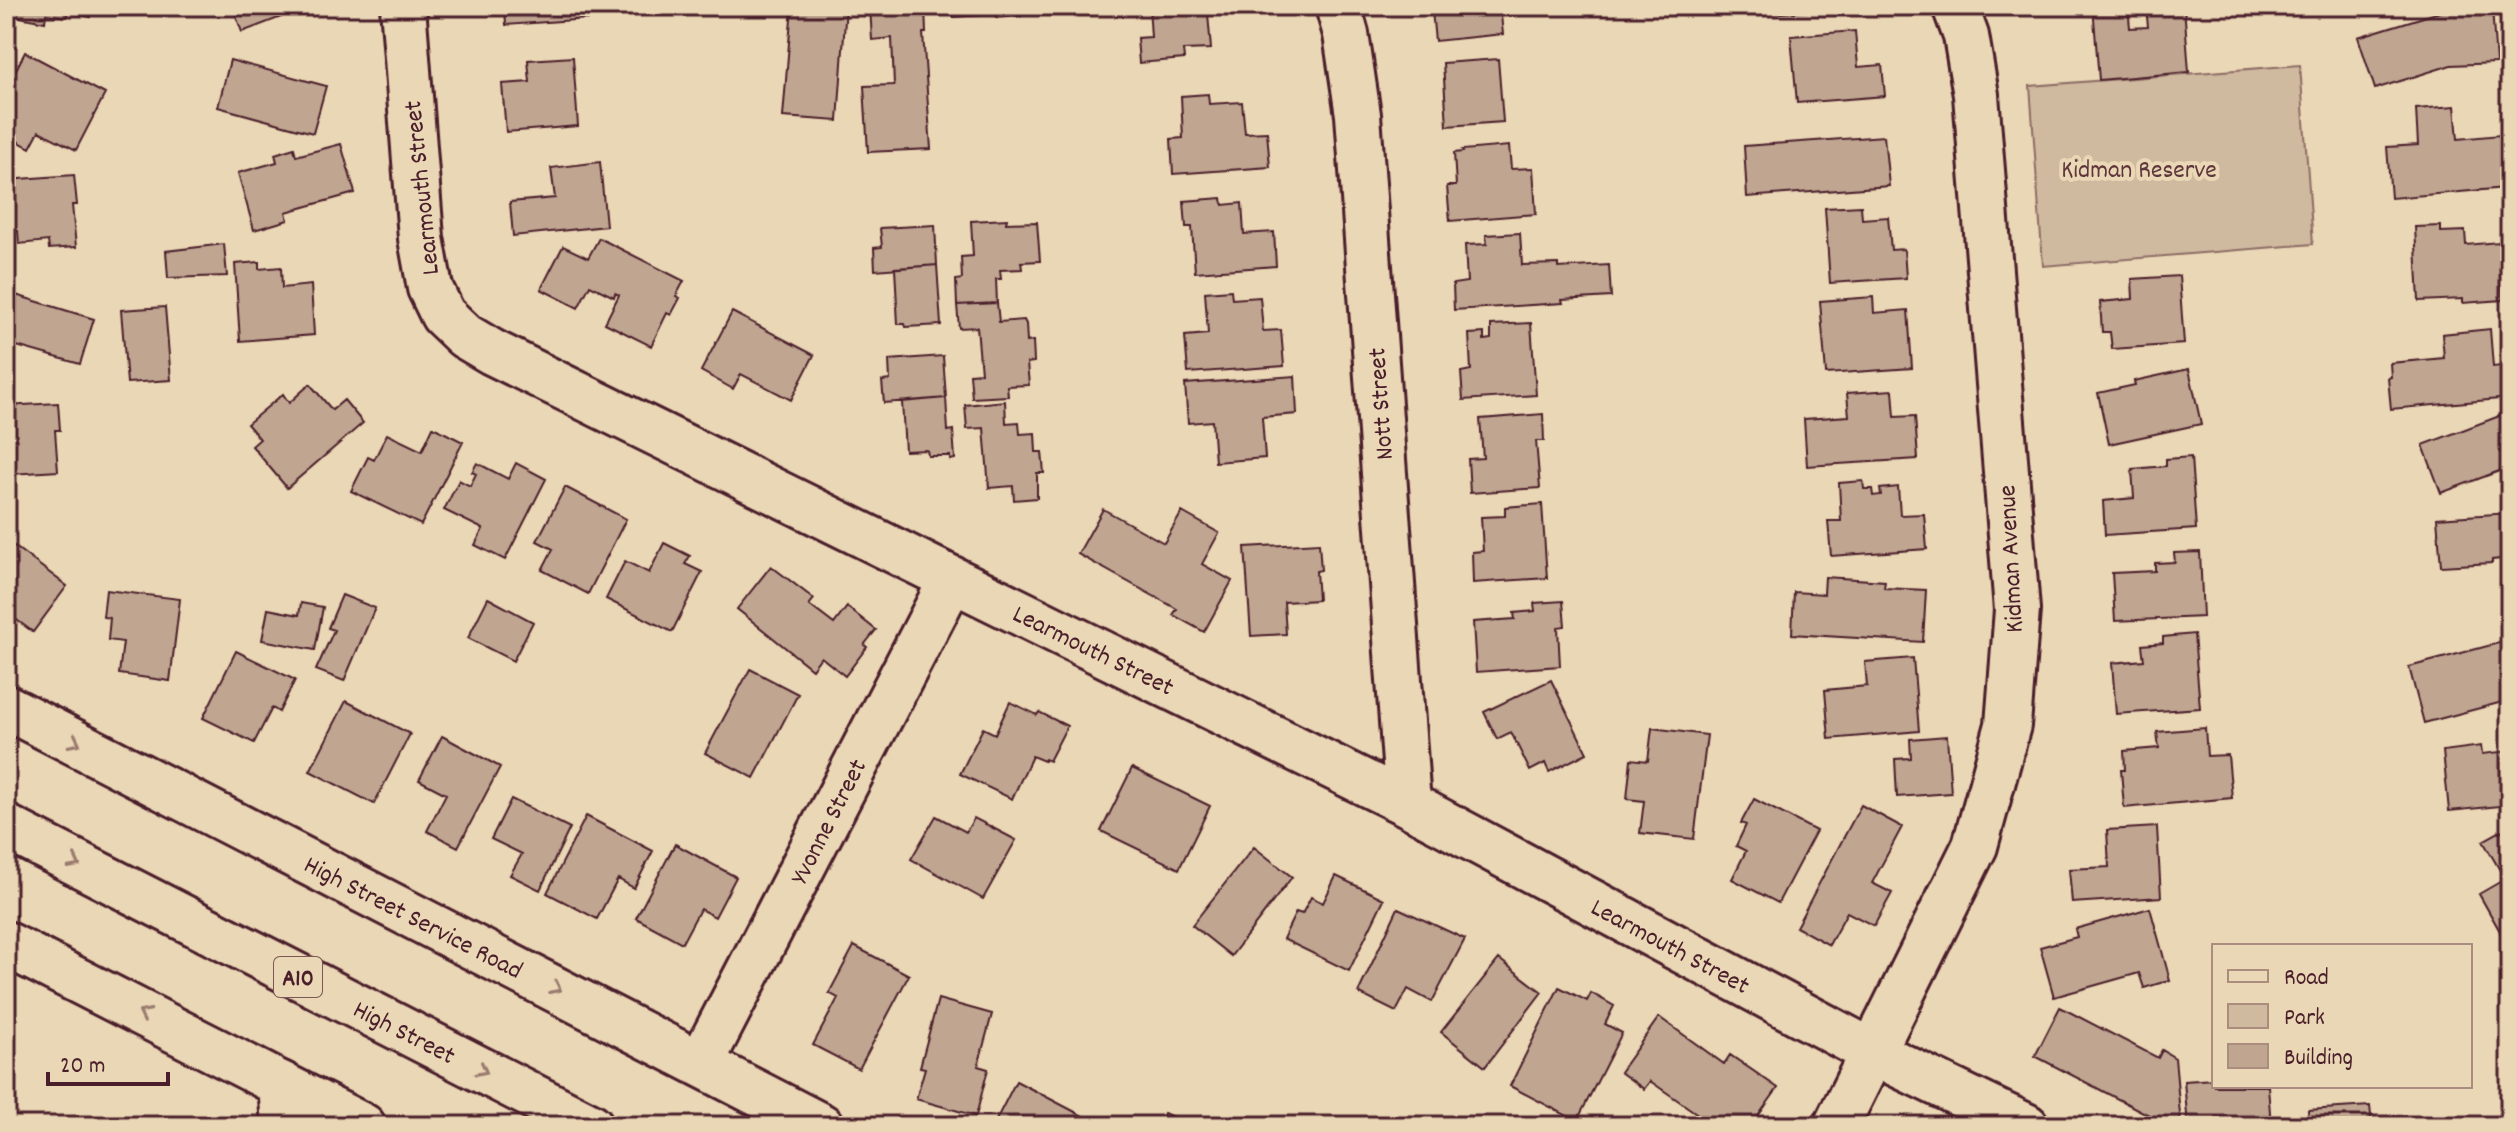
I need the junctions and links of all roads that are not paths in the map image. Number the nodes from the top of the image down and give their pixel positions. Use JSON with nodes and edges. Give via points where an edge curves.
{"nodes":[{"id":1,"x":403,"y":6,"type":"edge"},
{"id":2,"x":1338,"y":6,"type":"edge"},
{"id":3,"x":1955,"y":6,"type":"edge"},
{"id":4,"x":952,"y":579,"type":"junction"},
{"id":5,"x":6,"y":707,"type":"edge"},
{"id":6,"x":1408,"y":804,"type":"junction"},
{"id":7,"x":6,"y":827,"type":"edge"},
{"id":8,"x":6,"y":944,"type":"edge"},
{"id":9,"x":1874,"y":1053,"type":"junction"},
{"id":10,"x":701,"y":1063,"type":"junction"},
{"id":11,"x":283,"y":1105,"type":"edge"},
{"id":12,"x":363,"y":1126,"type":"edge"},
{"id":13,"x":591,"y":1126,"type":"edge"},
{"id":14,"x":821,"y":1126,"type":"edge"},
{"id":15,"x":1836,"y":1126,"type":"edge"},
{"id":16,"x":2026,"y":1126,"type":"edge"}],
"edges":[{"from":1,"to":4,"type":"main road","name":"Learmouth Street","via":[[421,238],[430,288],[443,315],[492,352]]},
{"from":2,"to":6,"type":"main road","name":"Nott Street","via":[[1358,115]]},
{"from":3,"to":9,"type":"main road","name":"Kidman Avenue","via":[[1976,95],[2017,610],[2008,725],[1975,846]]},
{"from":4,"to":6,"type":"main road","name":"Learmouth Street"},
{"from":4,"to":10,"type":"main road","name":"Yvonne Street"},
{"from":5,"to":10,"type":"main road","name":"High Street Service Road","one_way":true},
{"from":6,"to":9,"type":"main road","name":"Learmouth Street"},
{"from":7,"to":13,"type":"main road","name":"High Street","number":"A10","one_way":true},
{"from":11,"to":8,"type":"main road","one_way":true},
{"from":9,"to":15,"type":"main road","name":"Kidman Avenue"},
{"from":9,"to":16,"type":"main road","name":"Learmouth Street"},
{"from":10,"to":14,"type":"main road","name":"High Street Service Road"},
{"from":11,"to":12,"type":"main road"}]}
